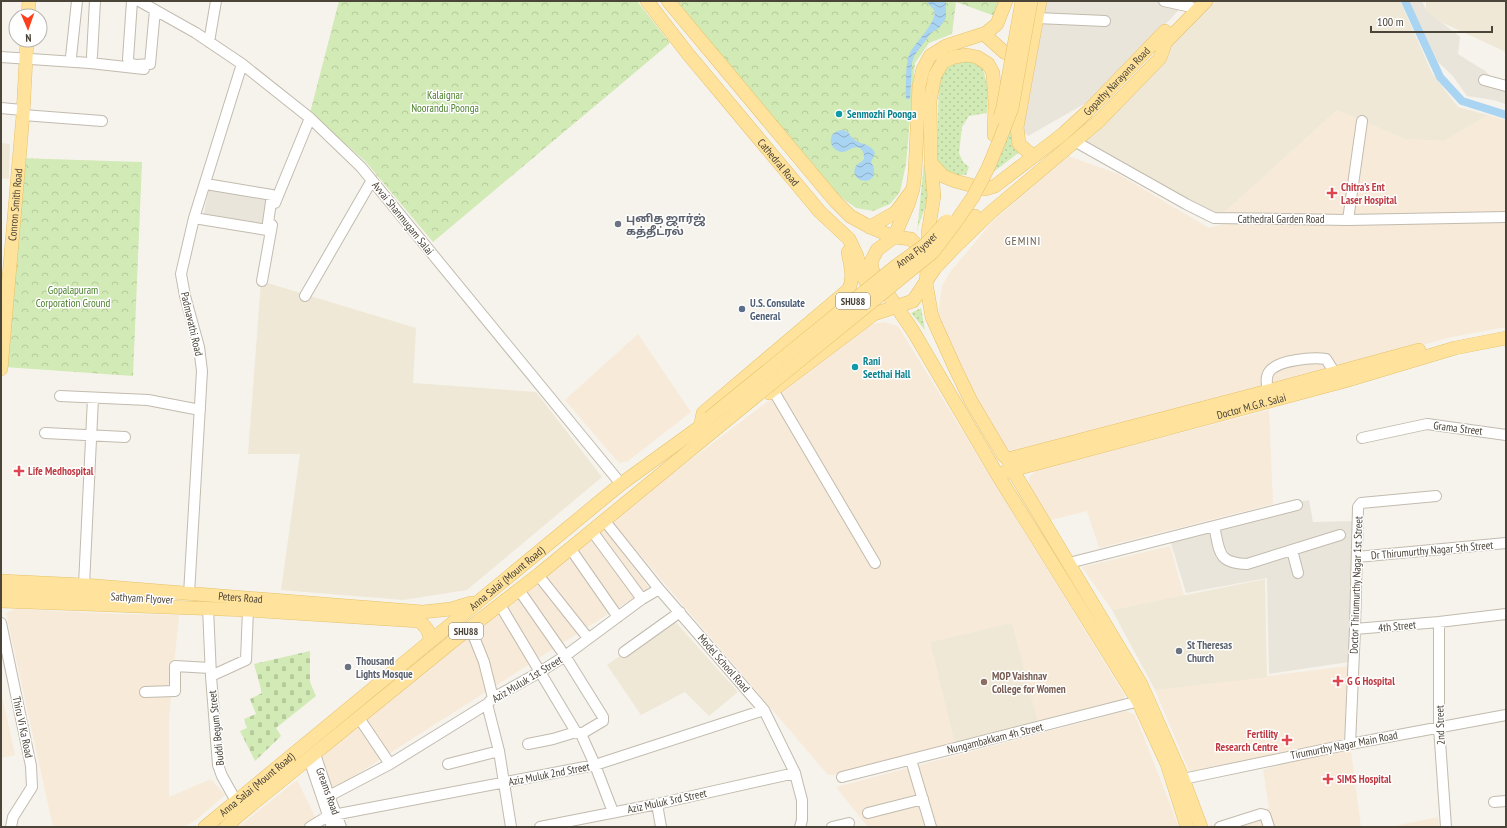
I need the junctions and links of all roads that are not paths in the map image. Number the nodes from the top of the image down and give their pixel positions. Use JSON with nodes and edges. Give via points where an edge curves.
{"nodes":[{"id":1,"x":76,"y":1,"type":"edge"},
{"id":2,"x":95,"y":1,"type":"edge"},
{"id":3,"x":132,"y":1,"type":"edge"},
{"id":4,"x":216,"y":1,"type":"edge"},
{"id":5,"x":647,"y":1,"type":"edge"},
{"id":6,"x":668,"y":1,"type":"edge"},
{"id":7,"x":1006,"y":1,"type":"edge"},
{"id":8,"x":1022,"y":1,"type":"edge"},
{"id":9,"x":1032,"y":1,"type":"edge"},
{"id":10,"x":1040,"y":1,"type":"edge"},
{"id":11,"x":1164,"y":1,"type":"edge"},
{"id":12,"x":1206,"y":1,"type":"edge"},
{"id":13,"x":147,"y":4,"type":"edge"},
{"id":14,"x":1193,"y":4,"type":"edge"},
{"id":15,"x":1037,"y":18,"type":"junction"},
{"id":16,"x":1105,"y":21,"type":"dead end"},
{"id":17,"x":984,"y":34,"type":"junction"},
{"id":18,"x":209,"y":42,"type":"junction"},
{"id":19,"x":1166,"y":42,"type":"junction"},
{"id":20,"x":27,"y":48,"type":"edge"},
{"id":21,"x":92,"y":56,"type":"dead end"},
{"id":22,"x":1,"y":57,"type":"edge"},
{"id":23,"x":71,"y":57,"type":"dead end"},
{"id":24,"x":26,"y":58,"type":"junction"},
{"id":25,"x":1028,"y":63,"type":"junction"},
{"id":26,"x":242,"y":64,"type":"junction"},
{"id":27,"x":144,"y":70,"type":"dead end"},
{"id":28,"x":1484,"y":80,"type":"dead end"},
{"id":29,"x":1506,"y":86,"type":"edge"},
{"id":30,"x":1,"y":108,"type":"edge"},
{"id":31,"x":22,"y":112,"type":"junction"},
{"id":32,"x":310,"y":118,"type":"junction"},
{"id":33,"x":102,"y":121,"type":"dead end"},
{"id":34,"x":1362,"y":121,"type":"dead end"},
{"id":35,"x":994,"y":135,"type":"junction"},
{"id":36,"x":1076,"y":142,"type":"junction"},
{"id":37,"x":1033,"y":156,"type":"junction"},
{"id":38,"x":931,"y":163,"type":"junction"},
{"id":39,"x":372,"y":180,"type":"junction"},
{"id":40,"x":206,"y":184,"type":"junction"},
{"id":41,"x":912,"y":189,"type":"junction"},
{"id":42,"x":822,"y":214,"type":"junction"},
{"id":43,"x":1506,"y":217,"type":"edge"},
{"id":44,"x":194,"y":218,"type":"junction"},
{"id":45,"x":1348,"y":220,"type":"junction"},
{"id":46,"x":870,"y":226,"type":"junction"},
{"id":47,"x":894,"y":237,"type":"junction"},
{"id":48,"x":930,"y":254,"type":"junction"},
{"id":49,"x":262,"y":281,"type":"dead end"},
{"id":50,"x":926,"y":283,"type":"junction"},
{"id":51,"x":852,"y":284,"type":"junction"},
{"id":52,"x":305,"y":296,"type":"dead end"},
{"id":53,"x":897,"y":307,"type":"junction"},
{"id":54,"x":879,"y":312,"type":"junction"},
{"id":55,"x":905,"y":319,"type":"junction"},
{"id":56,"x":2,"y":328,"type":"edge"},
{"id":57,"x":1506,"y":330,"type":"edge"},
{"id":58,"x":1506,"y":338,"type":"edge"},
{"id":59,"x":1,"y":369,"type":"edge"},
{"id":60,"x":1335,"y":373,"type":"junction"},
{"id":61,"x":773,"y":390,"type":"junction"},
{"id":62,"x":1268,"y":391,"type":"junction"},
{"id":63,"x":60,"y":396,"type":"dead end"},
{"id":64,"x":94,"y":398,"type":"junction"},
{"id":65,"x":200,"y":410,"type":"junction"},
{"id":66,"x":708,"y":427,"type":"junction"},
{"id":67,"x":44,"y":433,"type":"dead end"},
{"id":68,"x":1506,"y":435,"type":"edge"},
{"id":69,"x":92,"y":436,"type":"junction"},
{"id":70,"x":124,"y":437,"type":"dead end"},
{"id":71,"x":1362,"y":438,"type":"dead end"},
{"id":72,"x":1010,"y":464,"type":"junction"},
{"id":73,"x":997,"y":474,"type":"junction"},
{"id":74,"x":621,"y":484,"type":"junction"},
{"id":75,"x":1436,"y":496,"type":"dead end"},
{"id":76,"x":1297,"y":505,"type":"dead end"},
{"id":77,"x":604,"y":520,"type":"junction"},
{"id":78,"x":1214,"y":526,"type":"junction"},
{"id":79,"x":592,"y":531,"type":"junction"},
{"id":80,"x":1340,"y":535,"type":"dead end"},
{"id":81,"x":1506,"y":543,"type":"edge"},
{"id":82,"x":570,"y":548,"type":"junction"},
{"id":83,"x":1292,"y":550,"type":"junction"},
{"id":84,"x":1357,"y":557,"type":"junction"},
{"id":85,"x":875,"y":563,"type":"dead end"},
{"id":86,"x":1068,"y":563,"type":"junction"},
{"id":87,"x":1298,"y":573,"type":"dead end"},
{"id":88,"x":538,"y":575,"type":"junction"},
{"id":89,"x":1,"y":581,"type":"edge"},
{"id":90,"x":84,"y":585,"type":"junction"},
{"id":91,"x":659,"y":589,"type":"junction"},
{"id":92,"x":1,"y":590,"type":"edge"},
{"id":93,"x":519,"y":590,"type":"junction"},
{"id":94,"x":189,"y":594,"type":"junction"},
{"id":95,"x":642,"y":599,"type":"junction"},
{"id":96,"x":1,"y":601,"type":"edge"},
{"id":97,"x":478,"y":601,"type":"junction"},
{"id":98,"x":500,"y":604,"type":"junction"},
{"id":99,"x":284,"y":606,"type":"junction"},
{"id":100,"x":208,"y":608,"type":"junction"},
{"id":101,"x":248,"y":610,"type":"junction"},
{"id":102,"x":356,"y":612,"type":"junction"},
{"id":103,"x":680,"y":612,"type":"junction"},
{"id":104,"x":1506,"y":614,"type":"edge"},
{"id":105,"x":618,"y":617,"type":"junction"},
{"id":106,"x":1439,"y":622,"type":"junction"},
{"id":107,"x":1,"y":623,"type":"edge"},
{"id":108,"x":470,"y":627,"type":"junction"},
{"id":109,"x":1355,"y":629,"type":"junction"},
{"id":110,"x":1109,"y":632,"type":"junction"},
{"id":111,"x":588,"y":638,"type":"junction"},
{"id":112,"x":430,"y":641,"type":"junction"},
{"id":113,"x":1104,"y":644,"type":"junction"},
{"id":114,"x":624,"y":652,"type":"dead end"},
{"id":115,"x":565,"y":656,"type":"junction"},
{"id":116,"x":211,"y":672,"type":"junction"},
{"id":117,"x":540,"y":672,"type":"junction"},
{"id":118,"x":145,"y":692,"type":"dead end"},
{"id":119,"x":1143,"y":700,"type":"junction"},
{"id":120,"x":490,"y":701,"type":"junction"},
{"id":121,"x":764,"y":710,"type":"junction"},
{"id":122,"x":1506,"y":715,"type":"edge"},
{"id":123,"x":359,"y":718,"type":"junction"},
{"id":124,"x":1439,"y":727,"type":"junction"},
{"id":125,"x":579,"y":733,"type":"junction"},
{"id":126,"x":528,"y":744,"type":"dead end"},
{"id":127,"x":1350,"y":744,"type":"junction"},
{"id":128,"x":499,"y":751,"type":"junction"},
{"id":129,"x":312,"y":757,"type":"junction"},
{"id":130,"x":911,"y":760,"type":"junction"},
{"id":131,"x":390,"y":764,"type":"junction"},
{"id":132,"x":448,"y":764,"type":"dead end"},
{"id":133,"x":1167,"y":764,"type":"junction"},
{"id":134,"x":595,"y":765,"type":"junction"},
{"id":135,"x":795,"y":773,"type":"junction"},
{"id":136,"x":1181,"y":775,"type":"junction"},
{"id":137,"x":842,"y":777,"type":"dead end"},
{"id":138,"x":505,"y":783,"type":"junction"},
{"id":139,"x":329,"y":796,"type":"junction"},
{"id":140,"x":922,"y":799,"type":"junction"},
{"id":141,"x":236,"y":801,"type":"junction"},
{"id":142,"x":1506,"y":801,"type":"edge"},
{"id":143,"x":1494,"y":802,"type":"dead end"},
{"id":144,"x":658,"y":804,"type":"junction"},
{"id":145,"x":613,"y":812,"type":"junction"},
{"id":146,"x":868,"y":813,"type":"dead end"},
{"id":147,"x":332,"y":816,"type":"junction"},
{"id":148,"x":849,"y":823,"type":"dead end"},
{"id":149,"x":11,"y":827,"type":"edge"},
{"id":150,"x":205,"y":827,"type":"edge"},
{"id":151,"x":226,"y":827,"type":"edge"},
{"id":152,"x":310,"y":827,"type":"edge"},
{"id":153,"x":332,"y":827,"type":"edge"},
{"id":154,"x":341,"y":827,"type":"edge"},
{"id":155,"x":511,"y":827,"type":"edge"},
{"id":156,"x":540,"y":827,"type":"edge"},
{"id":157,"x":661,"y":827,"type":"edge"},
{"id":158,"x":800,"y":827,"type":"edge"},
{"id":159,"x":832,"y":827,"type":"edge"},
{"id":160,"x":931,"y":827,"type":"edge"},
{"id":161,"x":1186,"y":827,"type":"edge"},
{"id":162,"x":1201,"y":827,"type":"edge"},
{"id":163,"x":1220,"y":827,"type":"edge"},
{"id":164,"x":1269,"y":827,"type":"edge"},
{"id":165,"x":1446,"y":827,"type":"edge"}],
"edges":[{"from":1,"to":23,"type":"street"},
{"from":2,"to":21,"type":"street"},
{"from":3,"to":13,"type":"street","via":[[128,59],[130,64],[150,64]]},
{"from":4,"to":18,"type":"street"},
{"from":5,"to":42,"type":"main road","name":"Cathedral Road"},
{"from":6,"to":46,"type":"main road","name":"Cathedral Road","via":[[835,201],[850,216]]},
{"from":7,"to":17,"type":"main road","via":[[997,24]]},
{"from":8,"to":35,"type":"main road","name":"Anna Flyover","number":"SHU88","bridge":true,"via":[[1003,107]]},
{"from":9,"to":48,"type":"main road","name":"Anna Flyover","number":"SHU88","bridge":true,"via":[[1012,108],[1003,133],[973,197]]},
{"from":10,"to":15,"type":"main road"},
{"from":11,"to":14,"type":"street"},
{"from":12,"to":19,"type":"main road","name":"Anna Flyover"},
{"from":13,"to":18,"type":"street","name":"Avvai Shanmugam Salai"},
{"from":14,"to":37,"type":"main road","name":"Gopathy Narayana Road","via":[[1087,112]]},
{"from":15,"to":16,"type":"street"},
{"from":15,"to":25,"type":"main road"},
{"from":17,"to":25,"type":"main road","via":[[1004,52]]},
{"from":17,"to":41,"type":"main road","via":[[946,46],[930,56],[923,69],[919,86]]},
{"from":18,"to":26,"type":"street","name":"Avvai Shanmugam Salai"},
{"from":19,"to":36,"type":"main road","via":[[1160,58]]},
{"from":19,"to":48,"type":"main road","name":"Anna Flyover","bridge":true,"via":[[1082,127]]},
{"from":20,"to":24,"type":"main road","name":"Conron Smith Road"},
{"from":22,"to":24,"type":"street"},
{"from":24,"to":27,"type":"street"},
{"from":24,"to":31,"type":"main road","name":"Conron Smith Road"},
{"from":25,"to":37,"type":"main road","via":[[1017,136],[1019,144]]},
{"from":26,"to":32,"type":"street","name":"Avvai Shanmugam Salai"},
{"from":26,"to":40,"type":"street","name":"Padmavathi Road"},
{"from":28,"to":29,"type":"street"},
{"from":30,"to":31,"type":"street"},
{"from":31,"to":33,"type":"street"},
{"from":31,"to":56,"type":"main road","name":"Conron Smith Road"},
{"from":32,"to":39,"type":"street","name":"Avvai Shanmugam Salai"},
{"from":32,"to":49,"type":"street","via":[[276,199]]},
{"from":34,"to":45,"type":"street"},
{"from":35,"to":38,"type":"main road","via":[[993,73],[988,64],[977,57],[954,57],[943,62],[934,75],[930,100]]},
{"from":35,"to":66,"type":"main road","name":"Anna Flyover","number":"SHU88","bridge":true,"via":[[981,168],[966,195],[947,222],[925,245],[896,266]]},
{"from":36,"to":45,"type":"street","name":"Cathedral Garden Road","via":[[1214,218]]},
{"from":36,"to":50,"type":"main road","via":[[990,213],[935,268]]},
{"from":37,"to":38,"type":"main road","name":"Gopathy Narayana Road","via":[[995,186],[985,188],[943,176]]},
{"from":38,"to":48,"type":"main road","via":[[934,196],[928,233]]},
{"from":39,"to":52,"type":"street"},
{"from":39,"to":74,"type":"street","name":"Avvai Shanmugam Salai"},
{"from":40,"to":44,"type":"street","name":"Padmavathi Road"},
{"from":40,"to":44,"type":"street","via":[[272,195],[268,230]]},
{"from":41,"to":46,"type":"main road","via":[[896,212]]},
{"from":41,"to":47,"type":"main road"},
{"from":42,"to":51,"type":"main road","via":[[848,251]]},
{"from":42,"to":54,"type":"main road","name":"Cathedral Road","via":[[848,239]]},
{"from":43,"to":45,"type":"street","name":"Cathedral Garden Road"},
{"from":44,"to":65,"type":"street","name":"Padmavathi Road","via":[[181,274],[199,347],[202,370]]},
{"from":46,"to":47,"type":"main road","name":"Cathedral Road"},
{"from":47,"to":48,"type":"main road","name":"Cathedral Road","via":[[911,239]]},
{"from":47,"to":53,"type":"main road","via":[[877,250],[871,262],[873,272]]},
{"from":48,"to":50,"type":"main road"},
{"from":48,"to":66,"type":"main road","name":"Anna Flyover","number":"SHU88","bridge":true},
{"from":50,"to":53,"type":"main road","via":[[913,302]]},
{"from":50,"to":72,"type":"main road","via":[[932,317],[952,362],[971,401]]},
{"from":51,"to":54,"type":"main road"},
{"from":51,"to":66,"type":"main road","via":[[822,314],[703,413]]},
{"from":53,"to":54,"type":"main road"},
{"from":53,"to":55,"type":"main road"},
{"from":54,"to":55,"type":"main road"},
{"from":54,"to":61,"type":"main road"},
{"from":55,"to":73,"type":"main road"},
{"from":56,"to":59,"type":"main road","name":"Conron Smith Road"},
{"from":57,"to":60,"type":"main road","name":"Doctor M.G.R. Salai","via":[[1450,341]]},
{"from":58,"to":72,"type":"main road","name":"Doctor M.G.R. Salai","via":[[1450,350],[1345,381]]},
{"from":60,"to":62,"type":"main road","name":"Doctor M.G.R. Salai"},
{"from":60,"to":62,"type":"street","via":[[1326,359],[1314,357],[1281,364],[1269,372]]},
{"from":61,"to":66,"type":"main road","via":[[721,432]]},
{"from":61,"to":85,"type":"street"},
{"from":62,"to":72,"type":"main road","name":"Doctor M.G.R. Salai"},
{"from":63,"to":64,"type":"street"},
{"from":64,"to":65,"type":"street","via":[[148,400]]},
{"from":64,"to":69,"type":"street"},
{"from":65,"to":94,"type":"street","name":"Padmavathi Road"},
{"from":66,"to":74,"type":"main road","name":"Anna Salai (Mount Road)","number":"SHU88"},
{"from":66,"to":77,"type":"main road","name":"Anna Salai (Mount Road)","number":"SHU88"},
{"from":67,"to":69,"type":"street"},
{"from":68,"to":71,"type":"street","name":"Grama Street","via":[[1427,424]]},
{"from":69,"to":70,"type":"street"},
{"from":69,"to":90,"type":"street"},
{"from":72,"to":73,"type":"main road","name":"Doctor M.G.R. Salai"},
{"from":72,"to":86,"type":"main road"},
{"from":73,"to":113,"type":"main road"},
{"from":74,"to":97,"type":"main road","name":"Anna Salai (Mount Road)","number":"SHU88"},
{"from":75,"to":84,"type":"street","name":"Doctor Thirumurthy Nagar 1st Street","via":[[1359,504]]},
{"from":76,"to":78,"type":"street"},
{"from":77,"to":79,"type":"main road","name":"Anna Salai (Mount Road)","number":"SHU88"},
{"from":77,"to":91,"type":"street","name":"Model School Road"},
{"from":78,"to":83,"type":"street","via":[[1220,554],[1234,563],[1247,564]]},
{"from":78,"to":86,"type":"street"},
{"from":79,"to":82,"type":"main road","name":"Anna Salai (Mount Road)","number":"SHU88"},
{"from":79,"to":95,"type":"street"},
{"from":80,"to":83,"type":"street"},
{"from":81,"to":84,"type":"street","name":"Dr Thirumurthy Nagar 5th Street"},
{"from":82,"to":88,"type":"main road","name":"Anna Salai (Mount Road)","number":"SHU88"},
{"from":82,"to":105,"type":"street"},
{"from":83,"to":87,"type":"street"},
{"from":84,"to":109,"type":"street","name":"Doctor Thirumurthy Nagar 1st Street"},
{"from":86,"to":110,"type":"main road"},
{"from":88,"to":93,"type":"main road","name":"Anna Salai (Mount Road)","number":"SHU88"},
{"from":88,"to":111,"type":"street"},
{"from":89,"to":90,"type":"main road","name":"Peters Road"},
{"from":90,"to":94,"type":"main road","name":"Peters Road"},
{"from":91,"to":95,"type":"street","name":"Aziz Muluk 1st Street"},
{"from":91,"to":103,"type":"street","name":"Model School Road"},
{"from":92,"to":99,"type":"main road","name":"Sathyam Flyover"},
{"from":93,"to":98,"type":"main road","name":"Anna Salai (Mount Road)","number":"SHU88"},
{"from":93,"to":115,"type":"street"},
{"from":94,"to":99,"type":"main road","name":"Peters Road"},
{"from":95,"to":105,"type":"street","name":"Aziz Muluk 1st Street"},
{"from":96,"to":100,"type":"main road","name":"Peters Road"},
{"from":97,"to":102,"type":"main road","name":"Peters Road","via":[[451,609],[424,612]]},
{"from":97,"to":112,"type":"main road","name":"Anna Salai (Mount Road)","number":"SHU88"},
{"from":98,"to":108,"type":"main road","name":"Anna Salai (Mount Road)","number":"SHU88"},
{"from":98,"to":117,"type":"street"},
{"from":99,"to":101,"type":"main road","name":"Peters Road"},
{"from":99,"to":102,"type":"main road","name":"Peters Road"},
{"from":100,"to":101,"type":"main road","name":"Peters Road"},
{"from":100,"to":116,"type":"street","name":"Buddi Begum Street"},
{"from":101,"to":116,"type":"street","via":[[246,660]]},
{"from":102,"to":112,"type":"main road","name":"Peters Road","via":[[419,621],[430,633]]},
{"from":103,"to":114,"type":"street"},
{"from":103,"to":121,"type":"street","name":"Model School Road"},
{"from":104,"to":106,"type":"street","name":"4th Street"},
{"from":105,"to":111,"type":"street","name":"Aziz Muluk 1st Street"},
{"from":106,"to":109,"type":"street","name":"4th Street"},
{"from":106,"to":124,"type":"street","name":"2nd Street"},
{"from":107,"to":149,"type":"street","name":"Thiru Vi Ka Road","via":[[31,766],[32,787],[13,818]]},
{"from":108,"to":120,"type":"street","via":[[484,662]]},
{"from":108,"to":123,"type":"main road","name":"Anna Salai (Mount Road)","number":"SHU88"},
{"from":109,"to":127,"type":"street","name":"Doctor Thirumurthy Nagar 1st Street"},
{"from":110,"to":113,"type":"main road"},
{"from":110,"to":119,"type":"main road","via":[[1141,684]]},
{"from":111,"to":115,"type":"street","name":"Aziz Muluk 1st Street"},
{"from":112,"to":141,"type":"main road","name":"Anna Salai (Mount Road)","number":"SHU88"},
{"from":113,"to":119,"type":"main road"},
{"from":115,"to":117,"type":"street","name":"Aziz Muluk 1st Street"},
{"from":115,"to":125,"type":"street","via":[[603,717],[603,721]]},
{"from":116,"to":118,"type":"street","via":[[175,666],[175,691]]},
{"from":116,"to":141,"type":"street","name":"Buddi Begum Street","via":[[218,765]]},
{"from":117,"to":120,"type":"street","name":"Aziz Muluk 1st Street"},
{"from":117,"to":125,"type":"street"},
{"from":119,"to":130,"type":"street","name":"Nungambakkam 4h Street"},
{"from":119,"to":133,"type":"main road"},
{"from":119,"to":136,"type":"main road"},
{"from":120,"to":128,"type":"street"},
{"from":120,"to":131,"type":"street","name":"Aziz Muluk 1st Street"},
{"from":121,"to":134,"type":"street","name":"Aziz Muluk 2nd Street"},
{"from":121,"to":135,"type":"street","name":"Model School Road"},
{"from":122,"to":124,"type":"street","name":"Tirumurthy Nagar Main Road"},
{"from":123,"to":129,"type":"main road","name":"Anna Salai (Mount Road)","number":"SHU88"},
{"from":123,"to":131,"type":"street"},
{"from":124,"to":127,"type":"street","name":"Tirumurthy Nagar Main Road"},
{"from":124,"to":165,"type":"street","name":"2nd Street"},
{"from":125,"to":126,"type":"street"},
{"from":125,"to":134,"type":"street"},
{"from":127,"to":136,"type":"street","name":"Tirumurthy Nagar Main Road"},
{"from":128,"to":132,"type":"street"},
{"from":128,"to":138,"type":"street"},
{"from":129,"to":139,"type":"street","name":"Greams Road"},
{"from":129,"to":147,"type":"street","name":"Greams Road"},
{"from":129,"to":151,"type":"main road","name":"Anna Salai (Mount Road)","number":"SHU88"},
{"from":130,"to":137,"type":"street","name":"Nungambakkam 4h Street"},
{"from":130,"to":140,"type":"street"},
{"from":131,"to":139,"type":"street","name":"Aziz Muluk 1st Street"},
{"from":133,"to":136,"type":"main road"},
{"from":133,"to":161,"type":"main road"},
{"from":134,"to":138,"type":"street","name":"Aziz Muluk 2nd Street"},
{"from":134,"to":145,"type":"street"},
{"from":135,"to":144,"type":"street","name":"Aziz Muluk 3rd Street"},
{"from":135,"to":158,"type":"street","name":"Model School Road","via":[[802,800]]},
{"from":136,"to":162,"type":"main road"},
{"from":138,"to":147,"type":"street","name":"Aziz Muluk 2nd Street"},
{"from":138,"to":155,"type":"street"},
{"from":139,"to":147,"type":"street","name":"Greams Road"},
{"from":140,"to":146,"type":"street"},
{"from":140,"to":160,"type":"street"},
{"from":141,"to":150,"type":"main road","name":"Anna Salai (Mount Road)","number":"SHU88"},
{"from":142,"to":143,"type":"street"},
{"from":144,"to":145,"type":"street","name":"Aziz Muluk 3rd Street"},
{"from":144,"to":157,"type":"street"},
{"from":145,"to":156,"type":"street","name":"Aziz Muluk 3rd Street"},
{"from":147,"to":152,"type":"street"},
{"from":147,"to":153,"type":"street","name":"Greams Road"},
{"from":147,"to":154,"type":"street","name":"Greams Road"},
{"from":148,"to":159,"type":"street"},
{"from":163,"to":164,"type":"street","via":[[1261,814],[1265,814]]}]}
